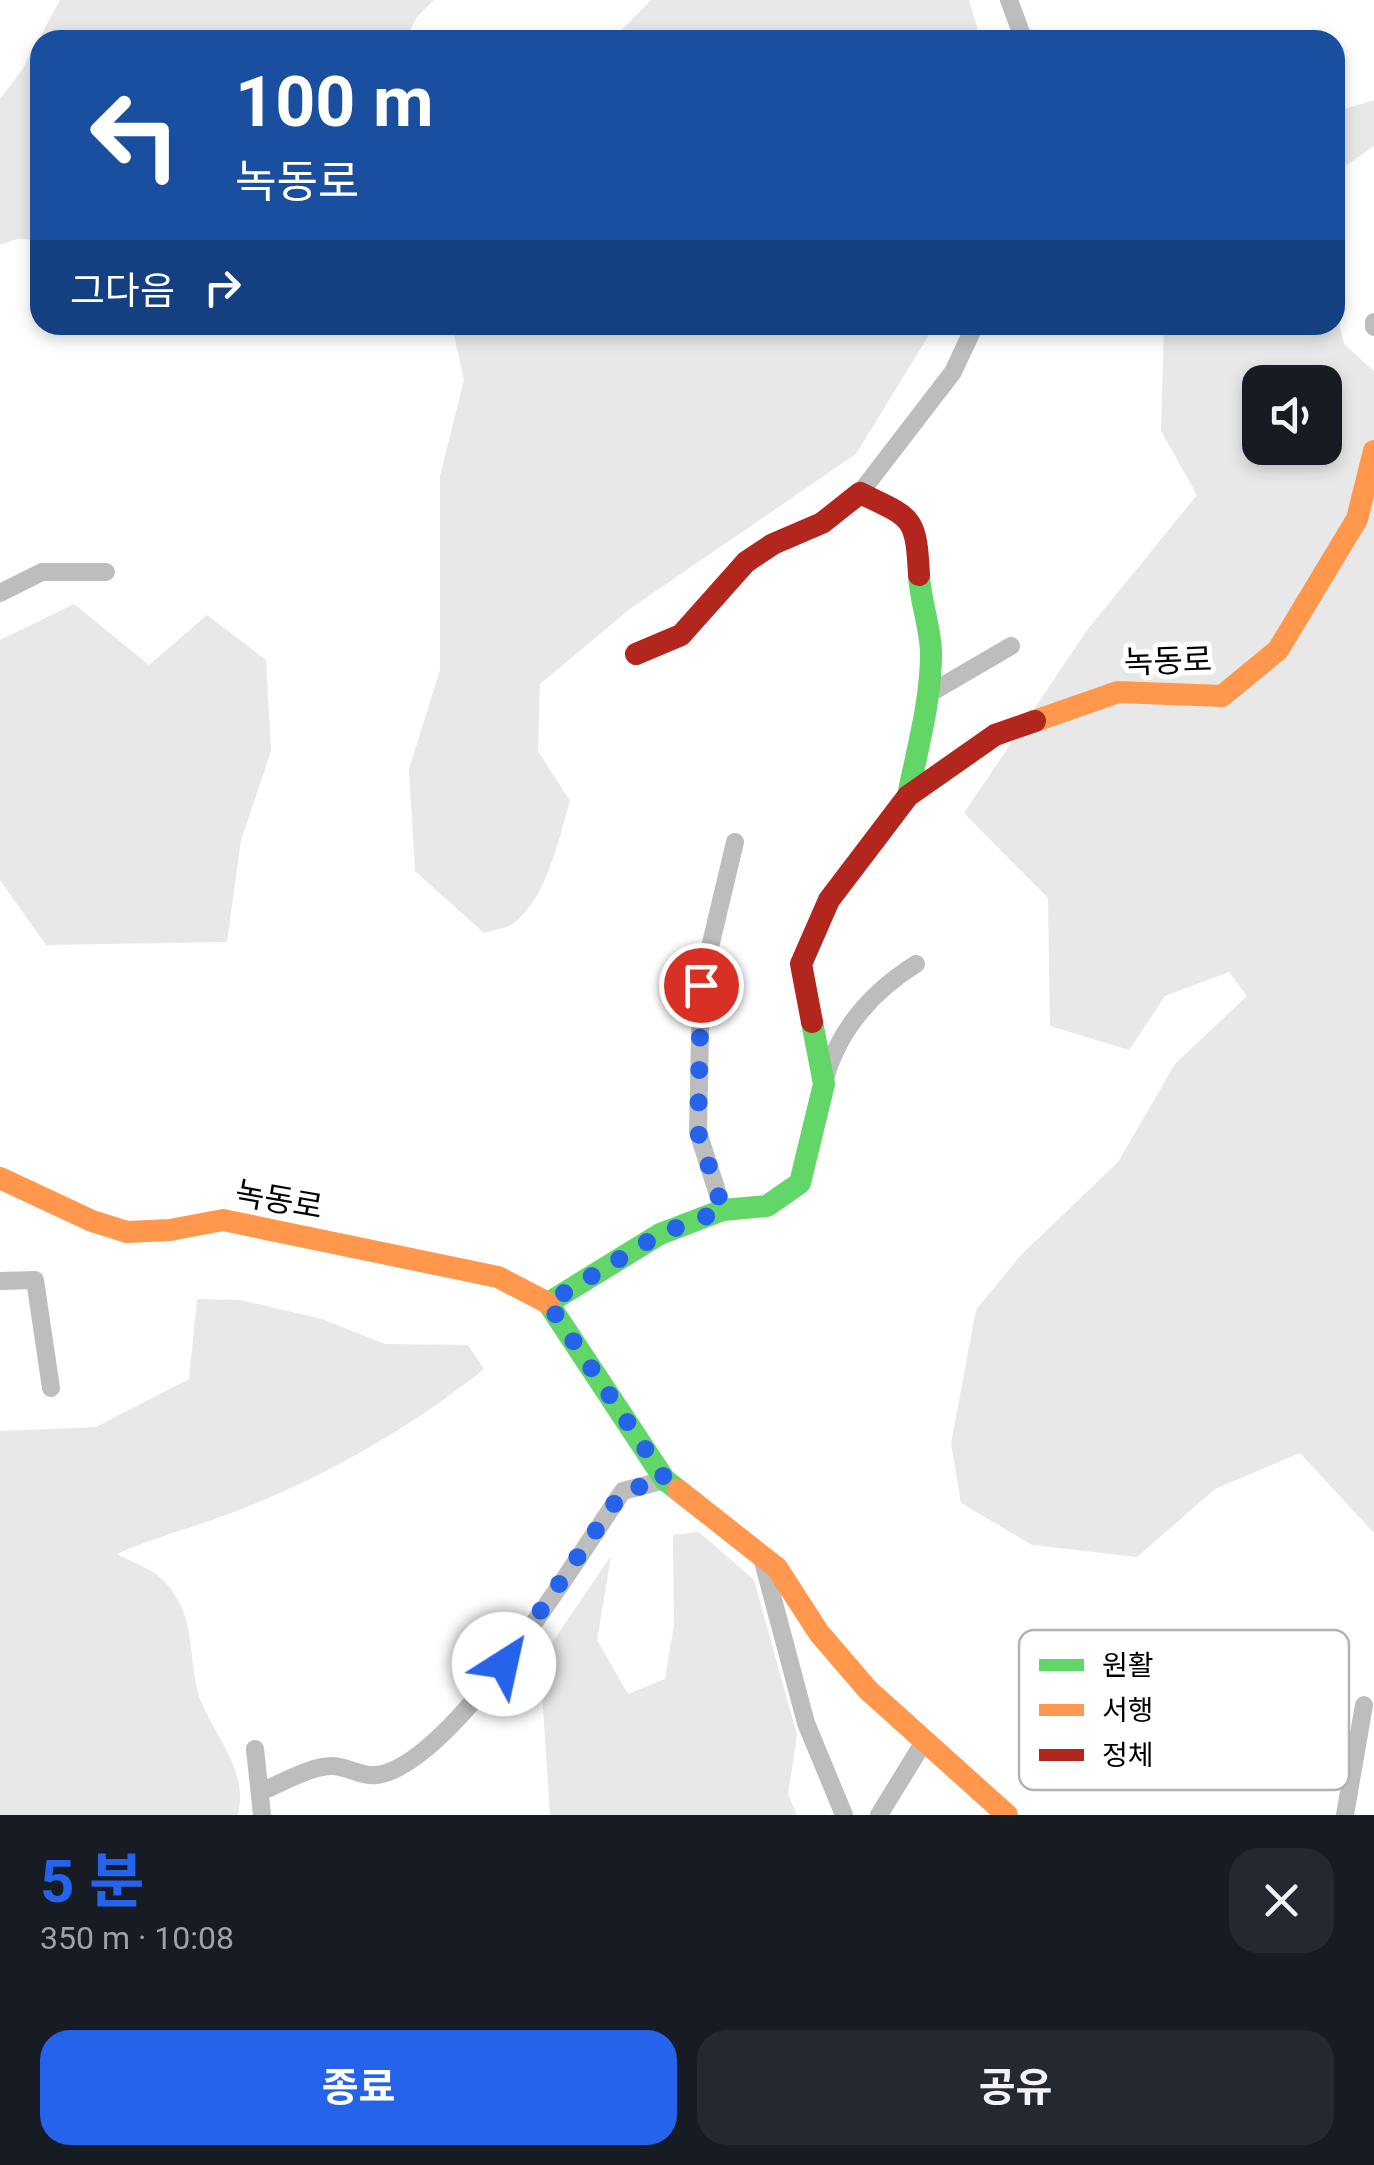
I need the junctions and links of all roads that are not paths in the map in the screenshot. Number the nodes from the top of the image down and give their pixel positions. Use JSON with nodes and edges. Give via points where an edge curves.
{"nodes":[{"id":1,"x":1009,"y":0,"type":"edge"},
{"id":2,"x":1020,"y":30,"type":"edge"},
{"id":3,"x":970,"y":335,"type":"edge"},
{"id":4,"x":1374,"y":451,"type":"edge"},
{"id":5,"x":860,"y":493,"type":"junction"},
{"id":6,"x":106,"y":572,"type":"dead end"},
{"id":7,"x":0,"y":594,"type":"edge"},
{"id":8,"x":1011,"y":646,"type":"dead end"},
{"id":9,"x":636,"y":654,"type":"dead end"},
{"id":10,"x":927,"y":695,"type":"junction"},
{"id":11,"x":908,"y":796,"type":"junction"},
{"id":12,"x":735,"y":842,"type":"dead end"},
{"id":13,"x":916,"y":964,"type":"dead end"},
{"id":14,"x":824,"y":1084,"type":"junction"},
{"id":15,"x":0,"y":1178,"type":"edge"},
{"id":16,"x":723,"y":1210,"type":"junction"},
{"id":17,"x":0,"y":1281,"type":"edge"},
{"id":18,"x":548,"y":1303,"type":"junction"},
{"id":19,"x":51,"y":1388,"type":"dead end"},
{"id":20,"x":666,"y":1480,"type":"junction"},
{"id":21,"x":761,"y":1553,"type":"junction"},
{"id":22,"x":1364,"y":1705,"type":"dead end"},
{"id":23,"x":924,"y":1740,"type":"junction"},
{"id":24,"x":255,"y":1749,"type":"dead end"},
{"id":25,"x":260,"y":1792,"type":"junction"},
{"id":26,"x":262,"y":1815,"type":"edge"},
{"id":27,"x":844,"y":1815,"type":"edge"},
{"id":28,"x":880,"y":1815,"type":"edge"},
{"id":29,"x":1008,"y":1815,"type":"edge"},
{"id":30,"x":1345,"y":1815,"type":"edge"}],
"edges":[{"from":1,"to":2,"type":"street"},
{"from":3,"to":5,"type":"street","via":[[953,372]]},
{"from":4,"to":11,"type":"street","name":"녹동로","via":[[1356,519],[1278,650],[1222,696],[1118,692],[995,735]]},
{"from":5,"to":9,"type":"street","via":[[828,518],[765,548],[733,575],[701,622],[662,648]]},
{"from":5,"to":10,"type":"street","name":"녹동로","via":[[903,514],[917,532],[920,603],[931,650]]},
{"from":6,"to":7,"type":"street","via":[[42,572]]},
{"from":8,"to":10,"type":"street"},
{"from":10,"to":11,"type":"street","name":"녹동로"},
{"from":11,"to":14,"type":"street","name":"녹동로","via":[[828,900],[801,964]]},
{"from":12,"to":16,"type":"street","via":[[701,985],[698,1132]]},
{"from":13,"to":14,"type":"street","name":"녹동로","via":[[861,1009],[830,1060]]},
{"from":14,"to":16,"type":"street","name":"녹동로","via":[[800,1183],[767,1206]]},
{"from":15,"to":18,"type":"street","name":"녹동로","via":[[128,1232],[222,1220],[498,1277]]},
{"from":16,"to":18,"type":"street","name":"녹동로","via":[[660,1234]]},
{"from":17,"to":19,"type":"street","via":[[35,1280]]},
{"from":18,"to":20,"type":"street","name":"녹동로"},
{"from":20,"to":21,"type":"street","name":"녹동로"},
{"from":20,"to":25,"type":"street","via":[[623,1491],[504,1664],[422,1754],[376,1775],[330,1766]]},
{"from":21,"to":23,"type":"street","name":"녹동로","via":[[868,1690]]},
{"from":21,"to":27,"type":"street","via":[[806,1723]]},
{"from":22,"to":30,"type":"street"},
{"from":23,"to":28,"type":"street"},
{"from":23,"to":29,"type":"street","name":"녹동로"},
{"from":24,"to":25,"type":"street"},
{"from":25,"to":26,"type":"street"}]}
